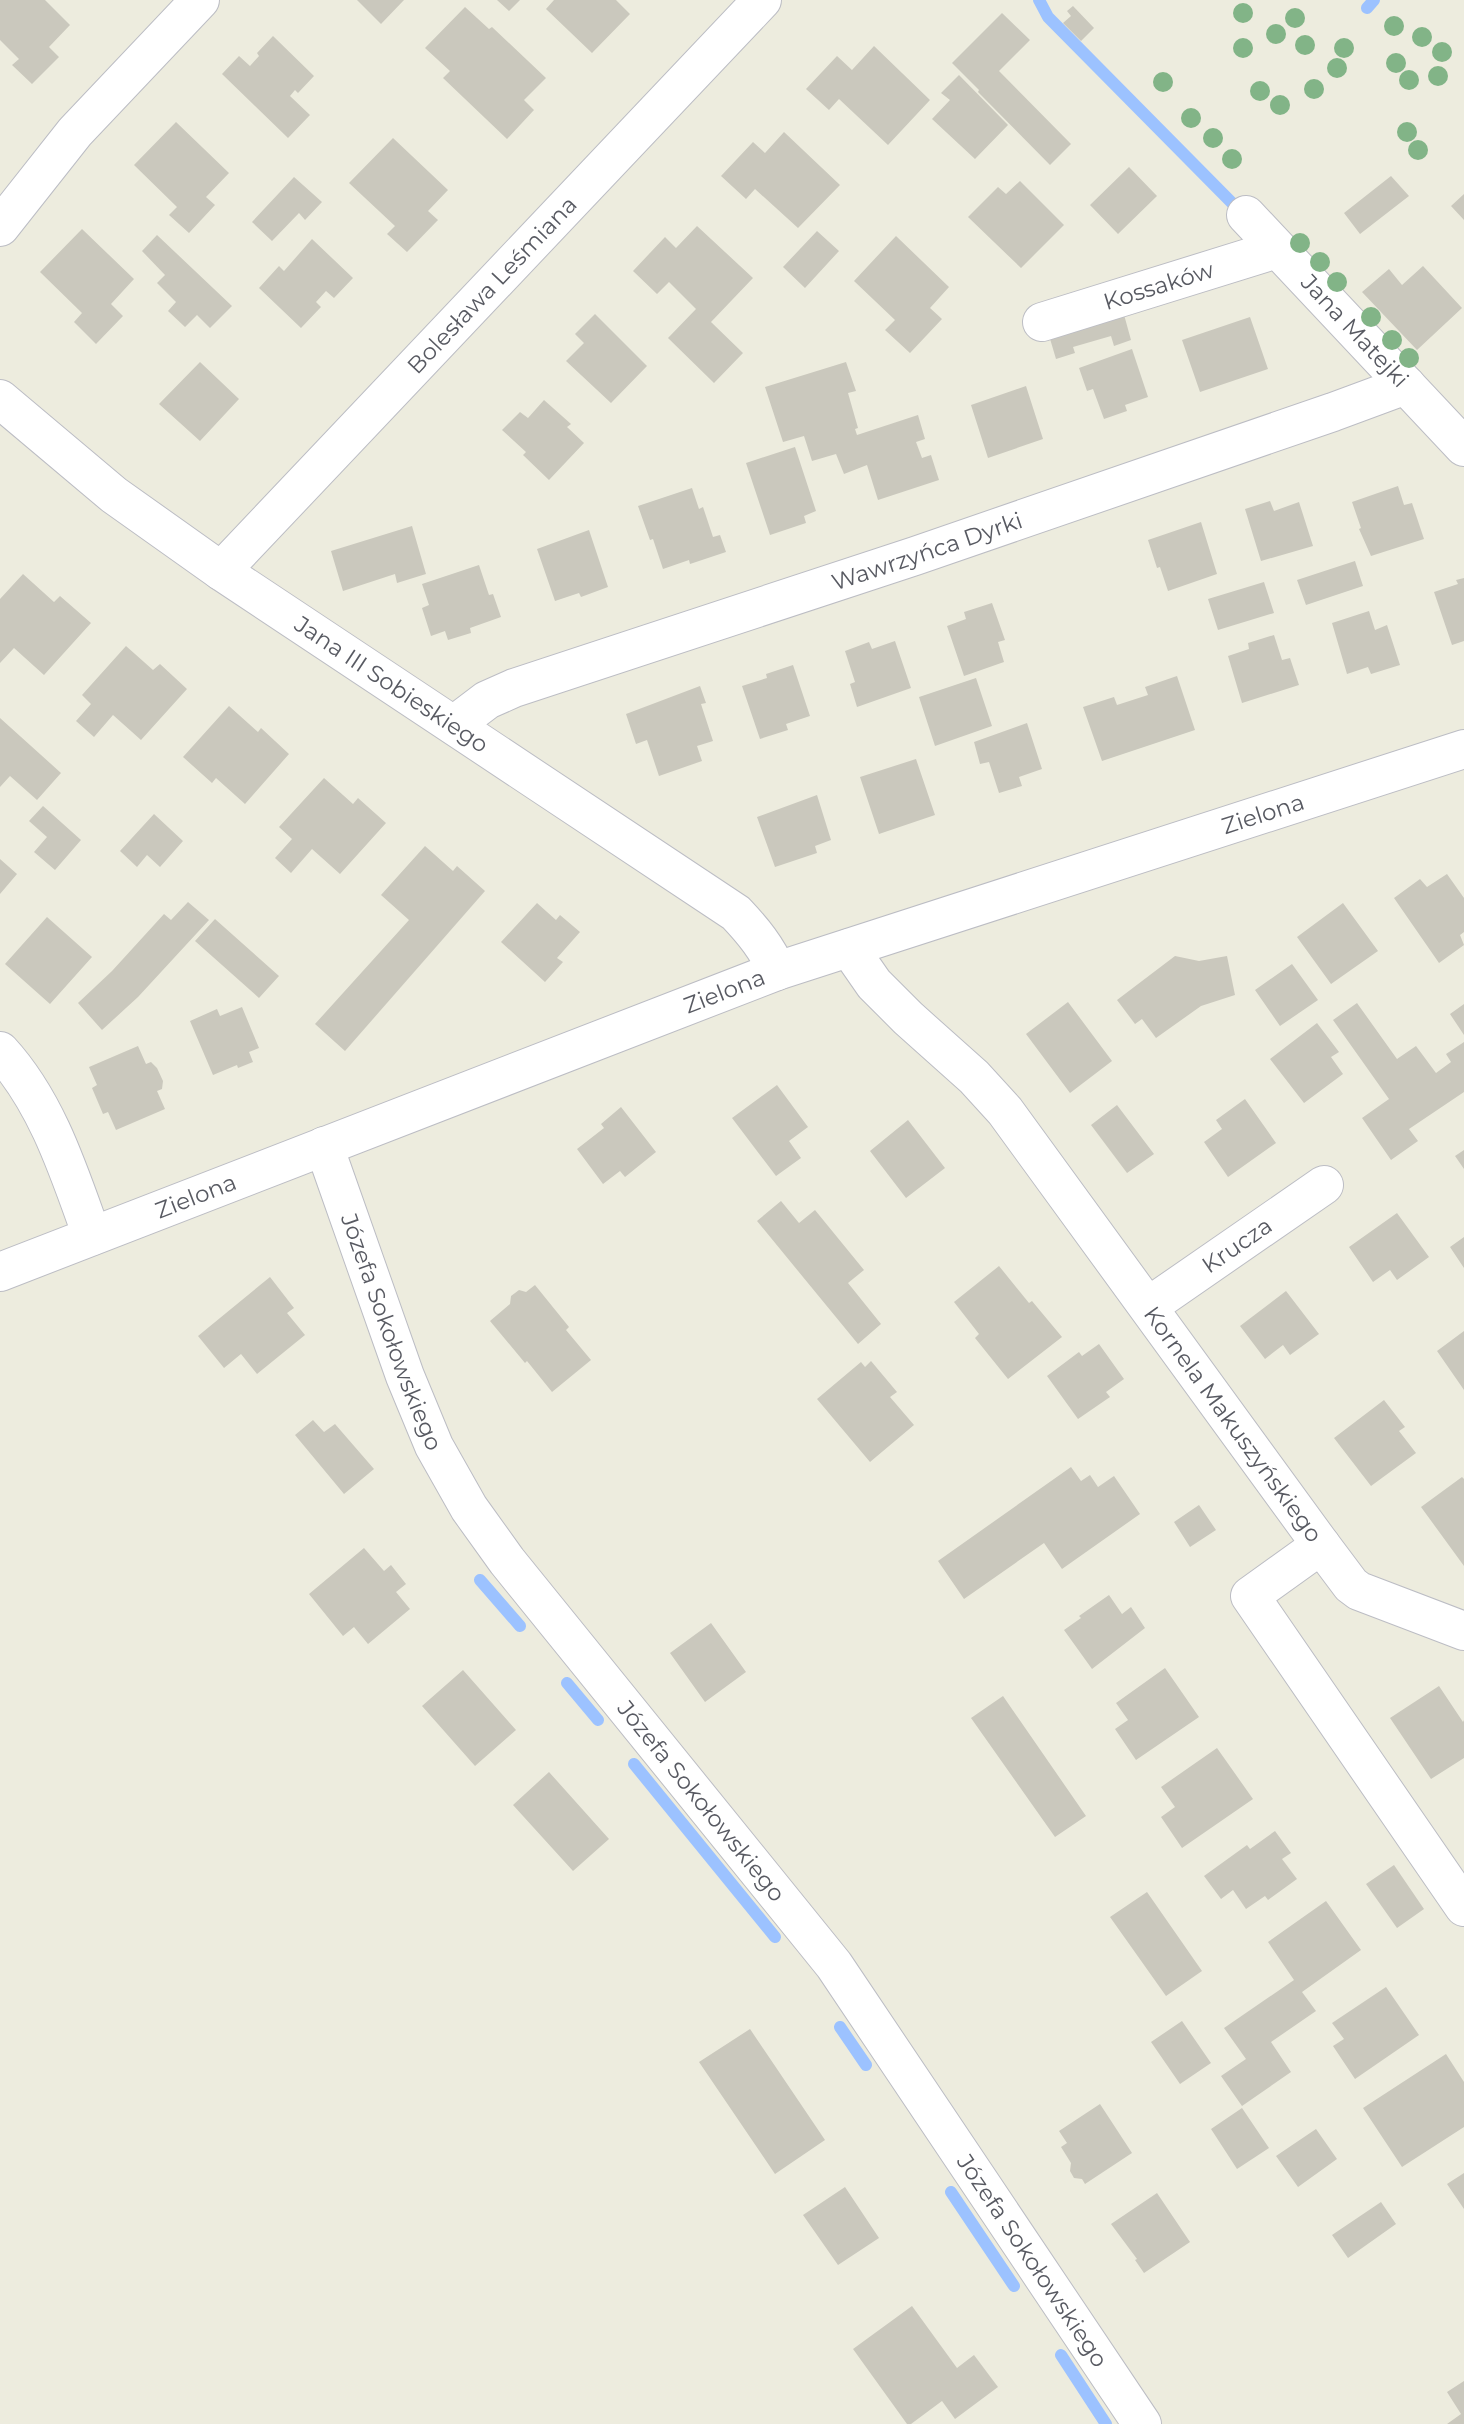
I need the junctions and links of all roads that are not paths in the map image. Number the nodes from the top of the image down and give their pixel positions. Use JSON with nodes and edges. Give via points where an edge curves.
{"nodes":[{"id":1,"x":200,"y":0,"type":"edge"},
{"id":2,"x":762,"y":0,"type":"edge"},
{"id":3,"x":1246,"y":215,"type":"dead end"},
{"id":4,"x":0,"y":227,"type":"edge"},
{"id":5,"x":1277,"y":249,"type":"junction"},
{"id":6,"x":1042,"y":322,"type":"dead end"},
{"id":7,"x":1406,"y":385,"type":"junction"},
{"id":8,"x":0,"y":399,"type":"edge"},
{"id":9,"x":1464,"y":447,"type":"edge"},
{"id":10,"x":221,"y":571,"type":"junction"},
{"id":11,"x":454,"y":725,"type":"junction"},
{"id":12,"x":1464,"y":749,"type":"edge"},
{"id":13,"x":849,"y":948,"type":"junction"},
{"id":14,"x":777,"y":971,"type":"junction"},
{"id":15,"x":0,"y":1051,"type":"edge"},
{"id":16,"x":324,"y":1146,"type":"junction"},
{"id":17,"x":1324,"y":1185,"type":"dead end"},
{"id":18,"x":92,"y":1236,"type":"junction"},
{"id":19,"x":0,"y":1272,"type":"edge"},
{"id":20,"x":1149,"y":1306,"type":"junction"},
{"id":21,"x":1321,"y":1545,"type":"junction"},
{"id":22,"x":1464,"y":1631,"type":"edge"},
{"id":23,"x":1464,"y":1907,"type":"edge"},
{"id":24,"x":1142,"y":2424,"type":"edge"}],
"edges":[{"from":1,"to":4,"type":"street","via":[[75,132]]},
{"from":2,"to":10,"type":"street","name":"Bolesława Leśmiana"},
{"from":3,"to":5,"type":"street","name":"Jana Matejki"},
{"from":5,"to":6,"type":"street","name":"Kossaków"},
{"from":5,"to":7,"type":"street","name":"Jana Matejki"},
{"from":7,"to":9,"type":"street","name":"Jana Matejki"},
{"from":7,"to":11,"type":"street","name":"Wawrzyńca Dyrki","via":[[514,688],[487,700]]},
{"from":8,"to":10,"type":"street","name":"Jana III Sobieskiego","via":[[114,495]]},
{"from":10,"to":11,"type":"street","name":"Jana III Sobieskiego"},
{"from":11,"to":14,"type":"street","name":"Jana III Sobieskiego","via":[[736,913],[757,935]]},
{"from":12,"to":13,"type":"street","name":"Zielona"},
{"from":13,"to":14,"type":"street","name":"Zielona"},
{"from":13,"to":20,"type":"street","name":"Kornela Makuszyńskiego","via":[[874,984],[1005,1111]]},
{"from":14,"to":16,"type":"street","name":"Zielona"},
{"from":15,"to":18,"type":"street","via":[[19,1074],[60,1150]]},
{"from":16,"to":18,"type":"street","name":"Zielona"},
{"from":16,"to":24,"type":"street","name":"Józefa Sokołowskiego","via":[[422,1419],[469,1508],[834,1965]]},
{"from":17,"to":20,"type":"street","name":"Krucza"},
{"from":18,"to":19,"type":"street","name":"Zielona"},
{"from":20,"to":21,"type":"street","name":"Kornela Makuszyńskiego"},
{"from":21,"to":22,"type":"street","via":[[1359,1591]]},
{"from":21,"to":23,"type":"street","name":"Kornela Makuszyńskiego","via":[[1250,1596]]}]}
